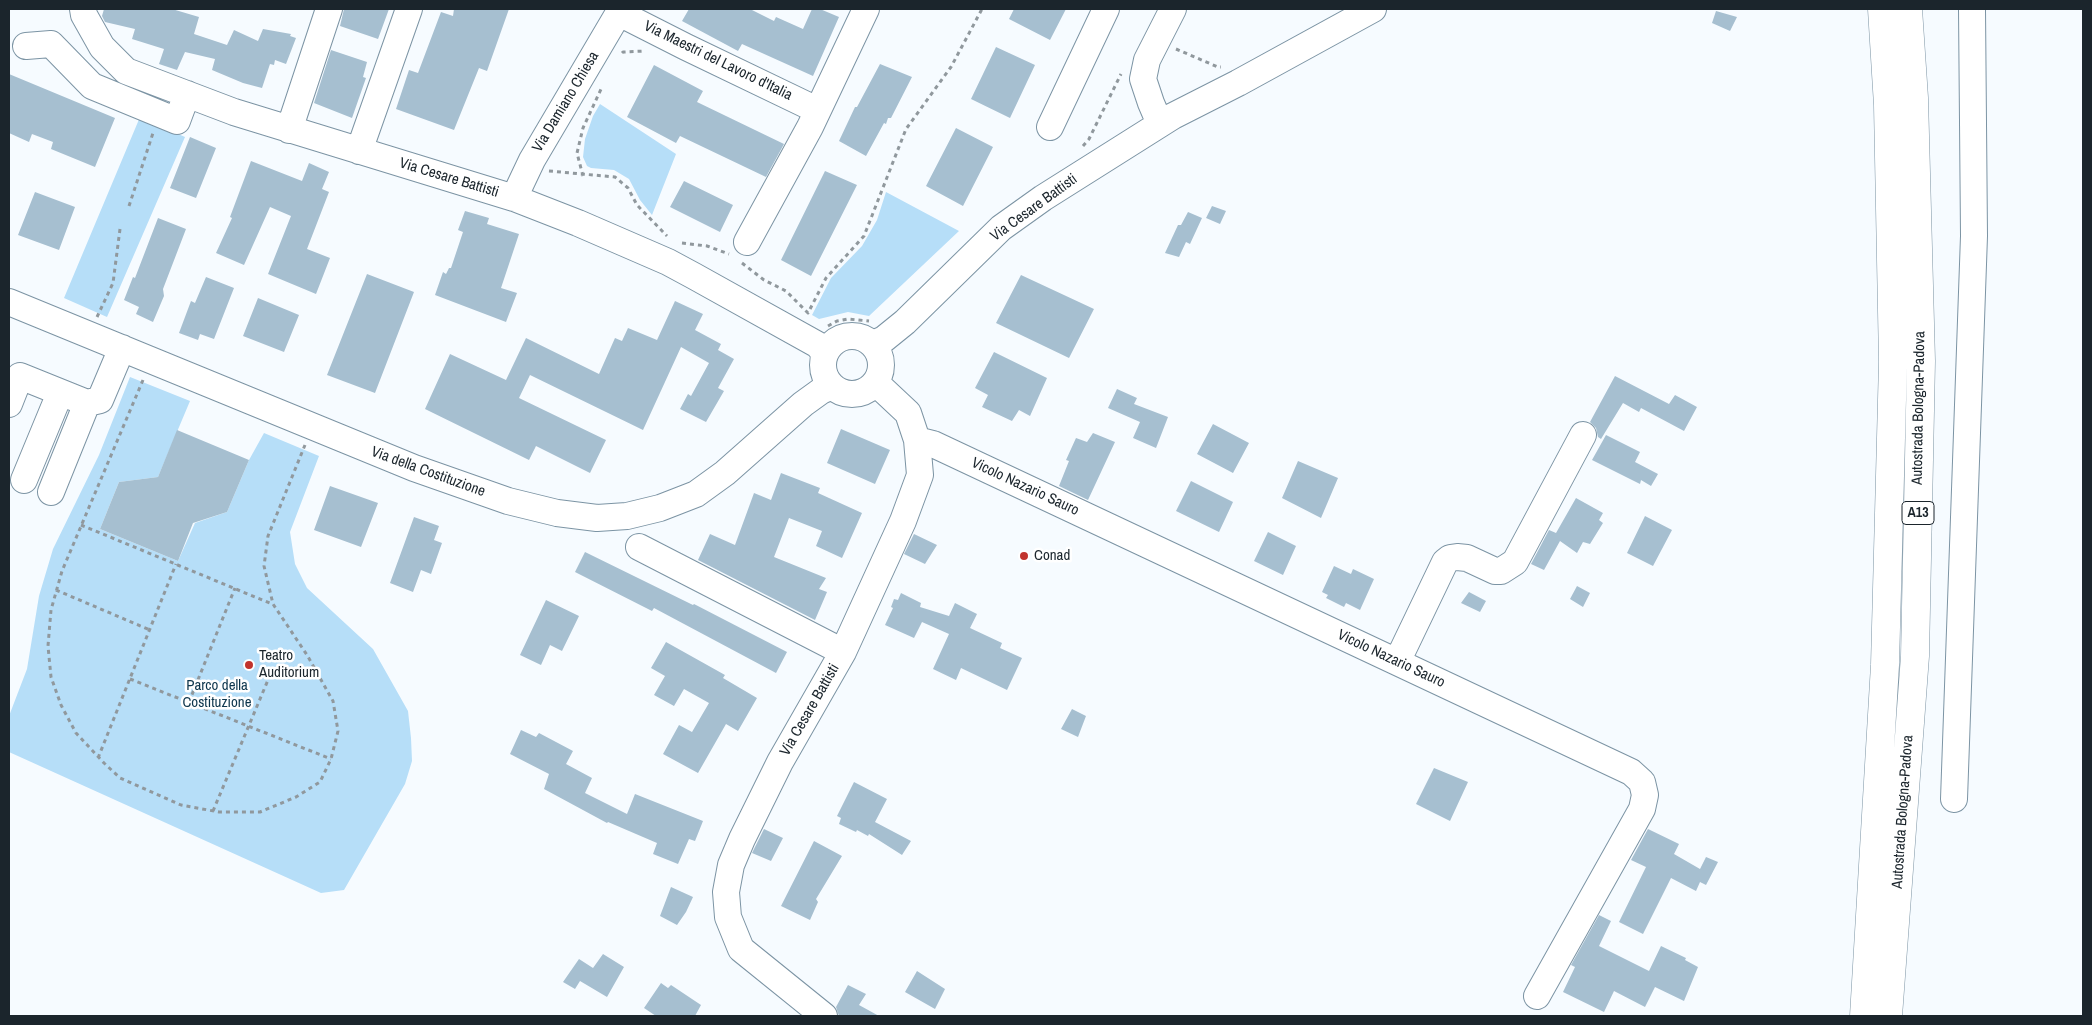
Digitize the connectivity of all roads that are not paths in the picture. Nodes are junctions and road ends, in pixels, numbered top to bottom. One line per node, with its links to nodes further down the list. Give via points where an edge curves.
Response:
1 (83, 9): 13 (street, Via Cesare Battisti)
2 (329, 9): 19 (street)
3 (409, 9): 20 (street)
4 (866, 9): 16 (street)
5 (1106, 9): 18 (street)
6 (1374, 9): 17 (street, Via Cesare Battisti)
7 (1882, 9): 42 (highway, Autostrada Bologna-Padova / A13, via 1888,105 1893,362 1885,666)
8 (1908, 9): 43 (highway, Autostrada Bologna-Padova / A13, via 1914,98 1921,361 1915,656)
9 (1972, 9): 39 (street, via 1974,236)
10 (620, 11): 16 (street, Via Maestri del Lavoro d'Italia, via 686,47); 21 (street, Via Damiano Chiesa, via 532,160)
11 (1166, 11): 17 (street, via 1143,79)
12 (26, 46): 14 (street, via 51,44)
13 (102, 47): 14 (street); 15 (street, Via Cesare Battisti, via 126,71)
14 (79, 72): 15 (street, via 92,86 177,121)
15 (188, 94): 19 (street, Via Cesare Battisti)
16 (817, 110): 22 (street)
17 (1160, 124): 24 (street, Via Cesare Battisti, via 1001,228 905,322)
18 (1050, 127)
19 (289, 130): 20 (street, Via Cesare Battisti)
20 (358, 151): 21 (street, Via Cesare Battisti)
21 (514, 198): 26 (street, Via Cesare Battisti, via 668,262 818,345)
22 (747, 242)
23 (9, 302): 25 (street, Via della Costituzione)
24 (873, 344): 26 (street, via 865,338 846,336 830,346); 27 (street, via 882,367)
25 (122, 348): 28 (street, Via della Costituzione, via 414,468 508,501 557,513 597,518 627,516 696,494 804,404); 30 (street, via 100,400)
26 (825, 354): 28 (street, via 824,371)
27 (876, 383): 28 (street, via 859,394 840,392); 33 (street, Via Cesare Battisti, via 908,413)
28 (832, 386)
29 (60, 392): 30 (street); 31 (street, via 20,376); 34 (street)
30 (87, 403): 35 (street)
31 (9, 404)
32 (1583, 435): 38 (street, via 1515,562 1501,571 1467,558 1450,558 1445,562)
33 (917, 440): 37 (street, Via Cesare Battisti, via 920,475 903,521); 38 (street, Vicolo Nazario Sauro, via 933,444)
34 (24, 480)
35 (50, 492)
36 (639, 547): 37 (street)
37 (843, 652): 41 (street, Via Cesare Battisti, via 780,762 742,839 731,864 726,892 728,917 741,949)
38 (1398, 662): 40 (street, Vicolo Nazario Sauro, via 1631,772 1642,782 1645,795 1642,809)
39 (1954, 799)
40 (1537, 996)
41 (824, 1016)
42 (1864, 1016)
43 (1888, 1016)

